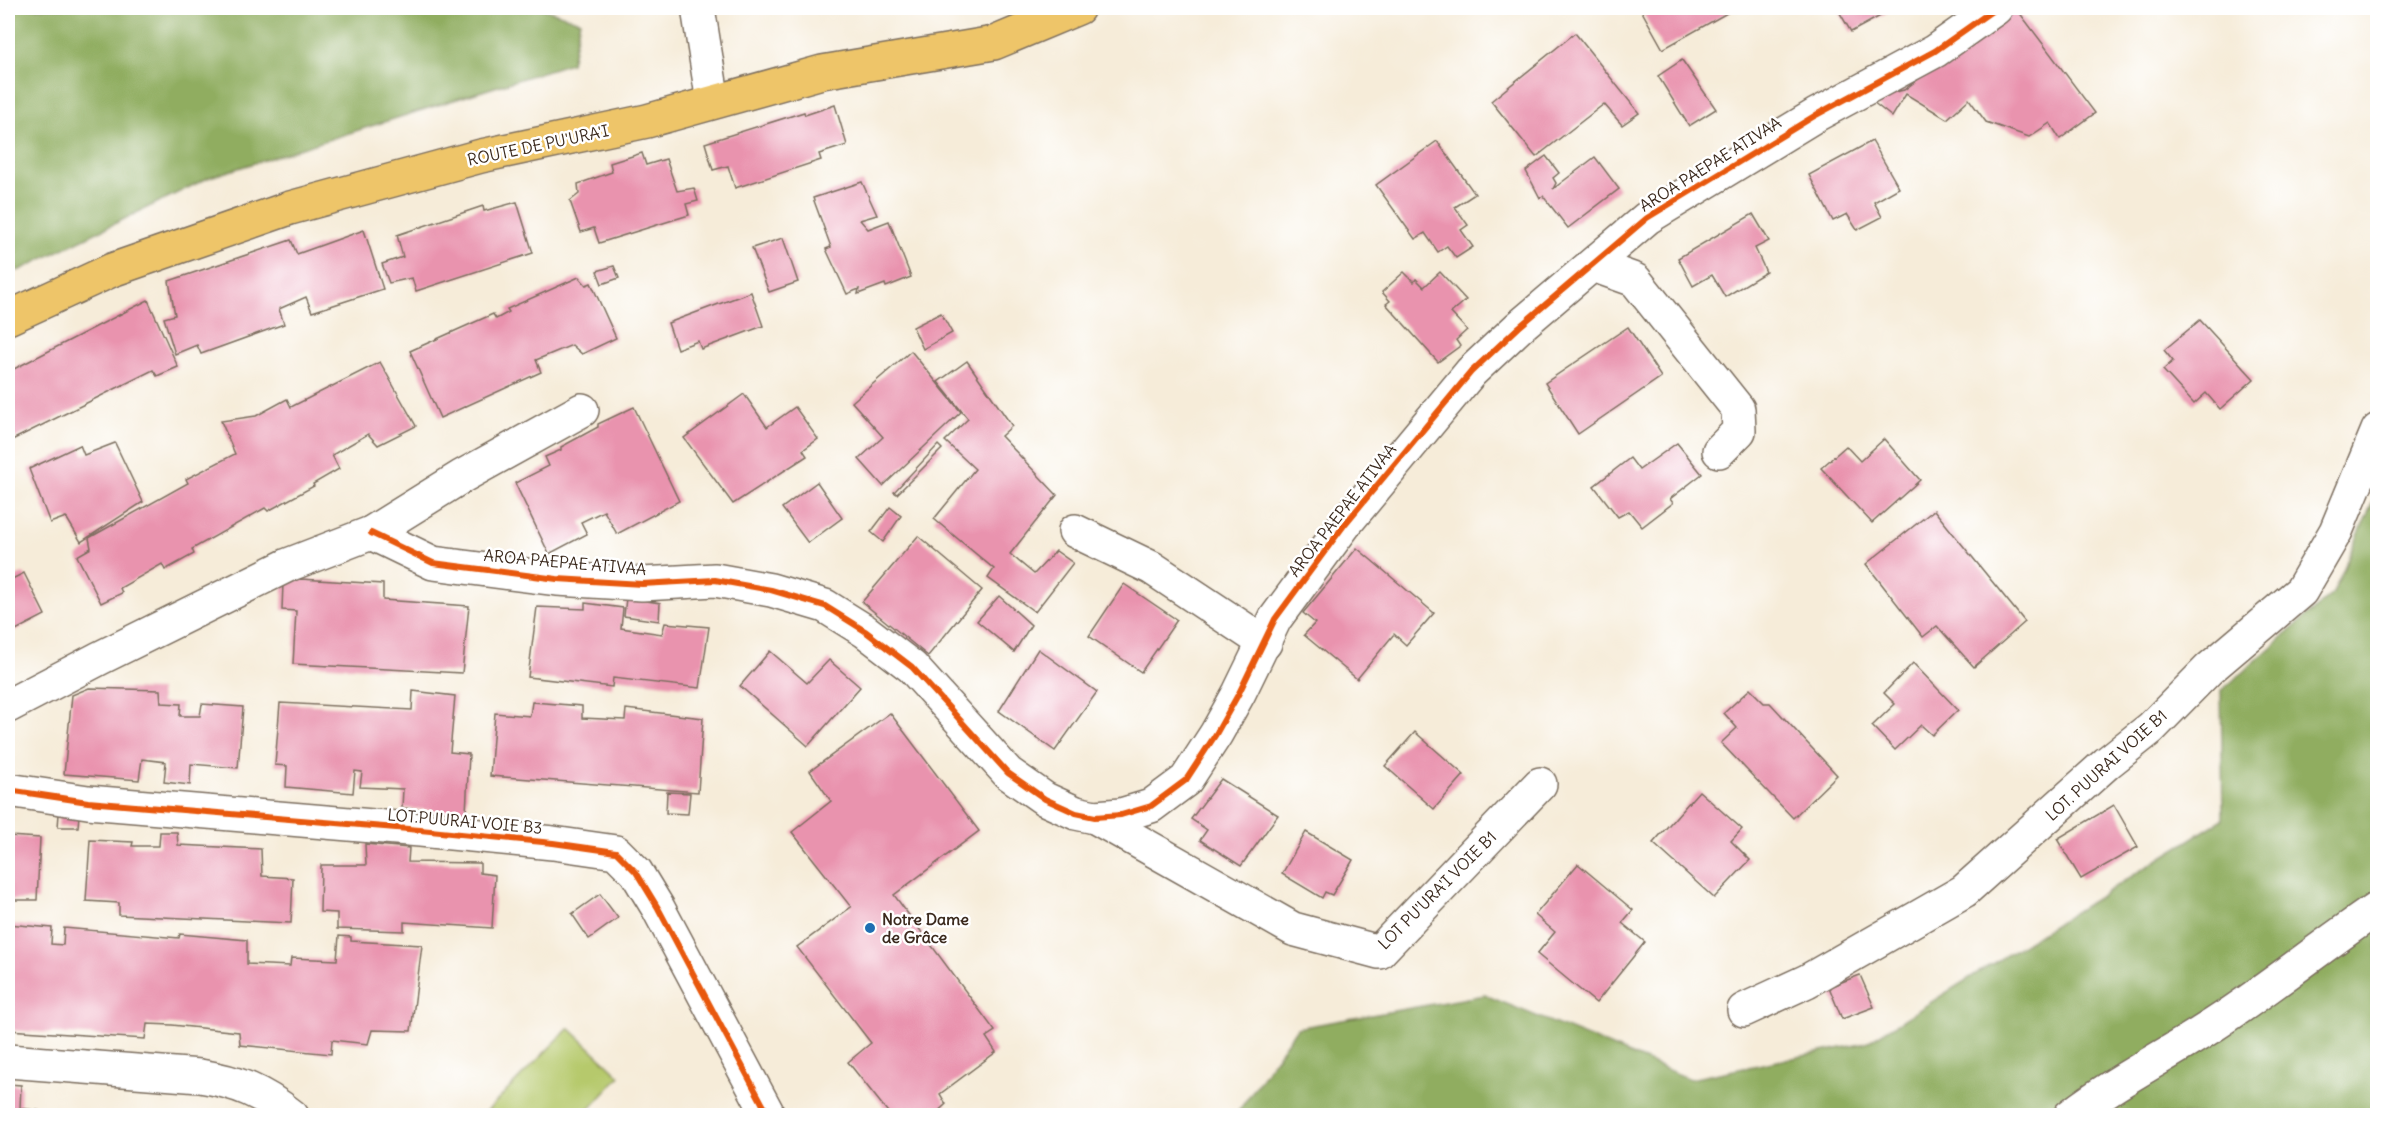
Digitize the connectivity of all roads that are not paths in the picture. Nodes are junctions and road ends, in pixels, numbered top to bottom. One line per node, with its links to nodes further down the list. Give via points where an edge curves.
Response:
1 (698, 8): 4 (street)
2 (1078, 8): 4 (main road, ROUTE DE PU'URA'I, via 994,43 822,72)
3 (1996, 8): 5 (street, AROA PAEPAE ATIVAA, via 1935,51 1825,110 1647,218)
4 (714, 102): 6 (main road, ROUTE DE PU'URA'I, via 647,121 481,156 290,208 112,270)
5 (1593, 265): 9 (street, via 1635,280 1738,409 1739,431); 12 (street, AROA PAEPAE ATIVAA, via 1471,372 1345,524 1275,619)
6 (8, 318)
7 (582, 410): 11 (street, via 461,477)
8 (2378, 430): 18 (street, LOT. PUURAI VOIE B1, via 2336,531 2301,591 1964,891 1807,981)
9 (1719, 451)
10 (1075, 531): 12 (street, via 1152,568)
11 (371, 533): 13 (street, via 288,565); 16 (street, AROA PAEPAE ATIVAA, via 433,563 557,579 642,584 715,580 771,590 825,606 912,667 1008,773 1045,799)
12 (1265, 642): 16 (street, AROA PAEPAE ATIVAA, via 1216,734 1186,780 1151,806 1121,815)
13 (8, 706)
14 (1540, 784): 16 (street, LOT PU'URA'I VOIE B1, via 1379,952 1293,929)
15 (8, 790): 21 (street, LOT.PUURAI VOIE B3, via 88,802 553,843 616,852 636,872 658,908)
16 (1095, 817)
17 (2378, 909): 22 (street, via 2221,1020 2095,1096)
18 (1744, 1010)
19 (8, 1061): 20 (street, via 230,1081 271,1099)
20 (292, 1116)
21 (769, 1116)
22 (2070, 1116)

